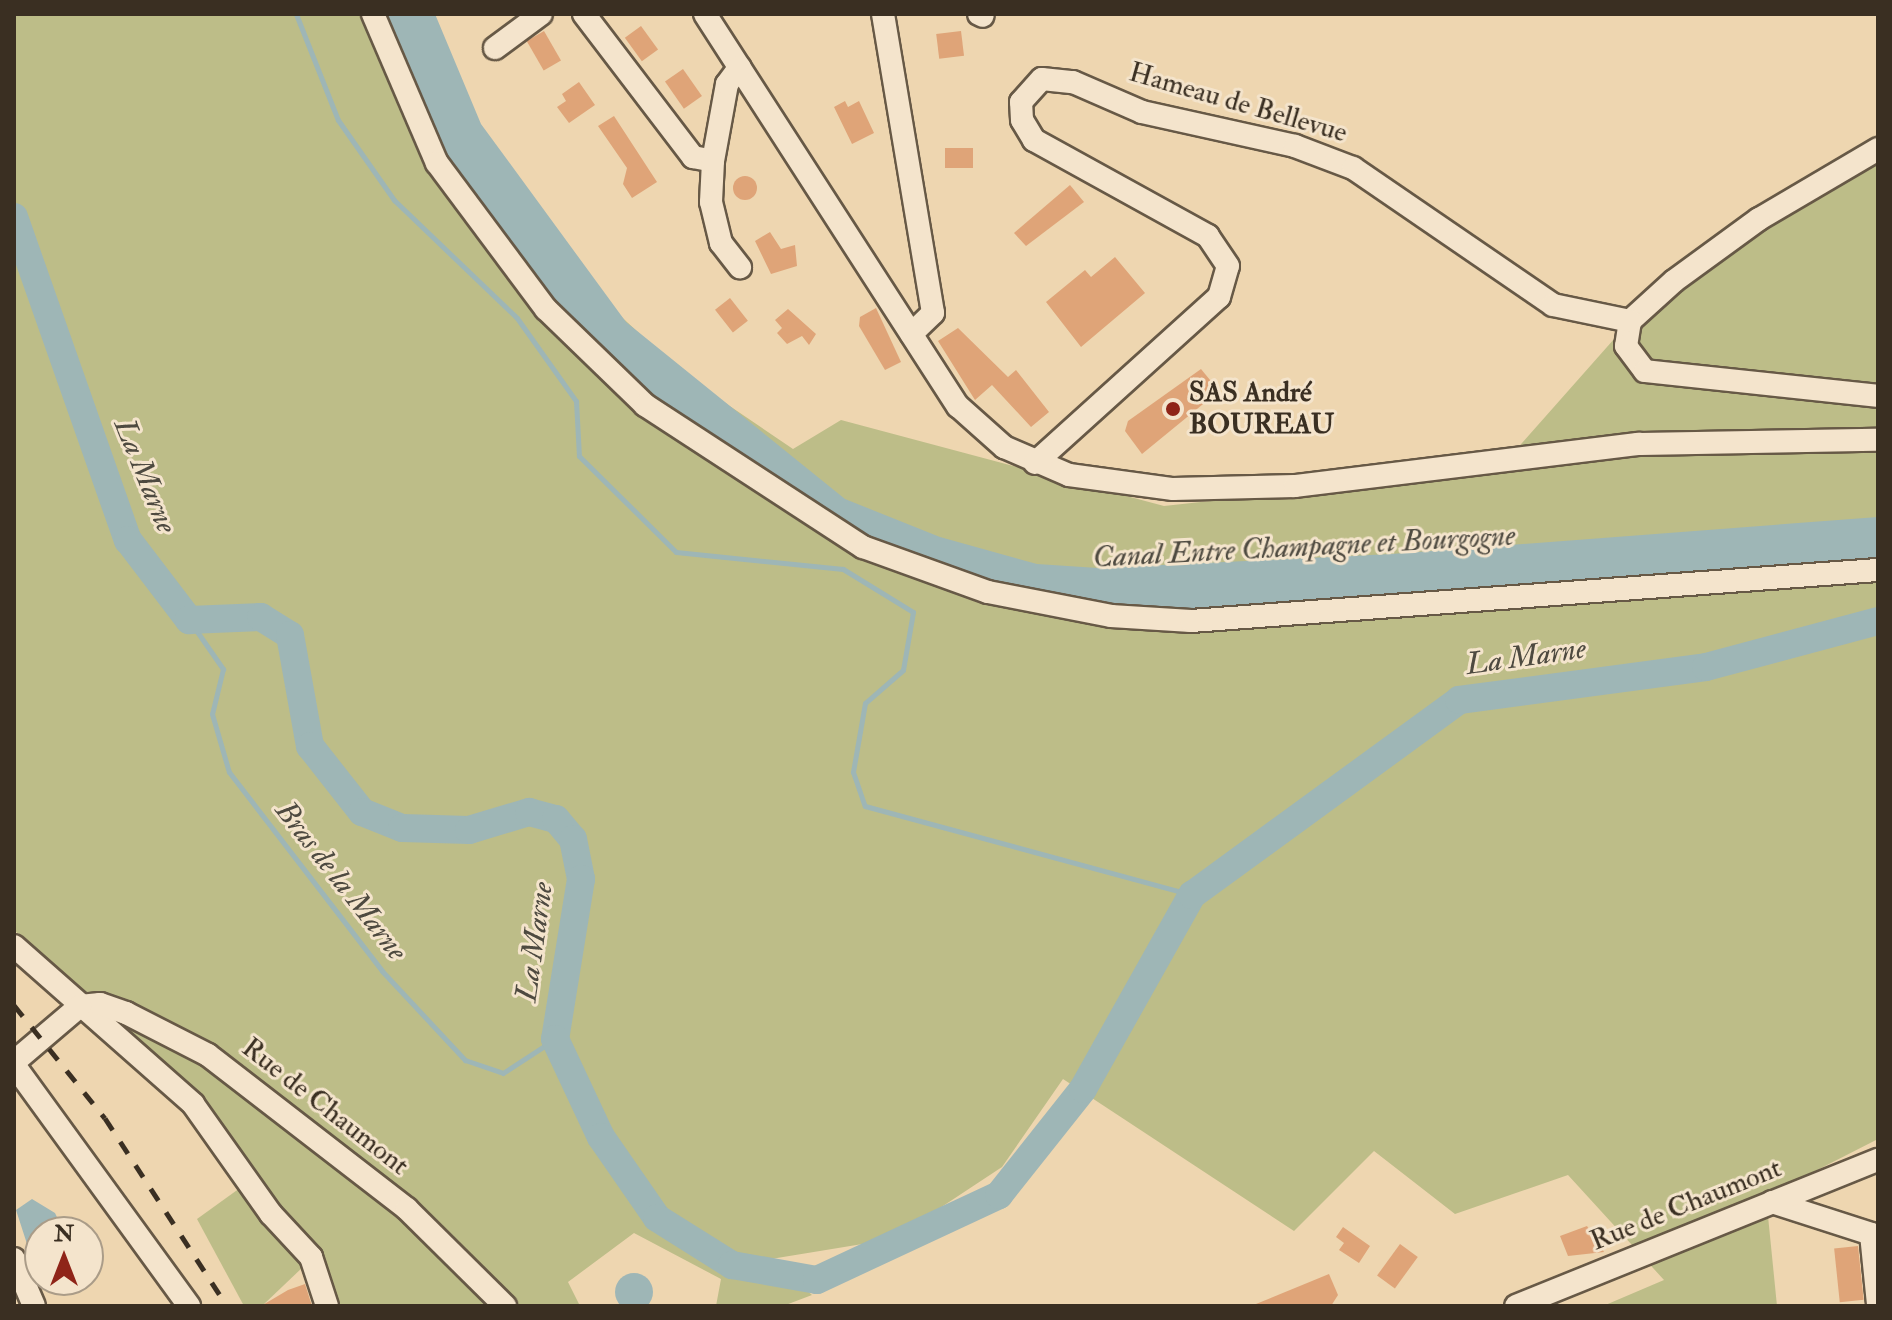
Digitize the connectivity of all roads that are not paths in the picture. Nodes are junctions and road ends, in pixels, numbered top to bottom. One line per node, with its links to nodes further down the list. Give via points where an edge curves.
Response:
1 (373, 14): 16 (street, via 437,163 546,309 645,405 863,547 988,592 1111,616 1191,621)
2 (541, 14): 6 (street)
3 (584, 14): 9 (street, via 693,157)
4 (705, 14): 7 (street)
5 (883, 14): 12 (street, via 933,313)
6 (495, 48)
7 (740, 67): 9 (street, via 727,84); 12 (street)
8 (1878, 149): 11 (street, via 1759,219)
9 (713, 161): 10 (street, via 711,202 721,243)
10 (740, 267)
11 (1630, 321): 13 (street, via 1626,346 1645,371); 15 (street, Hameau de Bellevue, via 1553,305 1353,168 1295,146 1142,112 1073,82 1042,79 1021,102 1022,120 1034,140 1208,236 1228,266 1219,297)
12 (911, 334): 15 (street, via 979,430)
13 (1878, 396)
14 (1878, 440): 15 (street, via 1638,444 1295,486 1119,485)
15 (1035, 463)
16 (1878, 570)
17 (14, 946): 18 (street)
18 (80, 1006): 19 (street); 29 (street, via 193,1104 271,1214 311,1257); 30 (street, Rue de Chaumont, via 100,1004 126,1013 221,1063 407,1209)
19 (14, 1064): 28 (street)
20 (1878, 1160): 21 (street, Rue de Chaumont)
21 (1812, 1186): 22 (street, Rue de Chaumont); 23 (street)
22 (1772, 1202): 23 (street); 31 (street, Rue de Chaumont)
23 (1826, 1220): 24 (street)
24 (1875, 1235): 26 (street)
25 (14, 1259): 27 (street)
26 (1878, 1304)
27 (34, 1306)
28 (189, 1306)
29 (327, 1306)
30 (505, 1306)
31 (1516, 1306)

